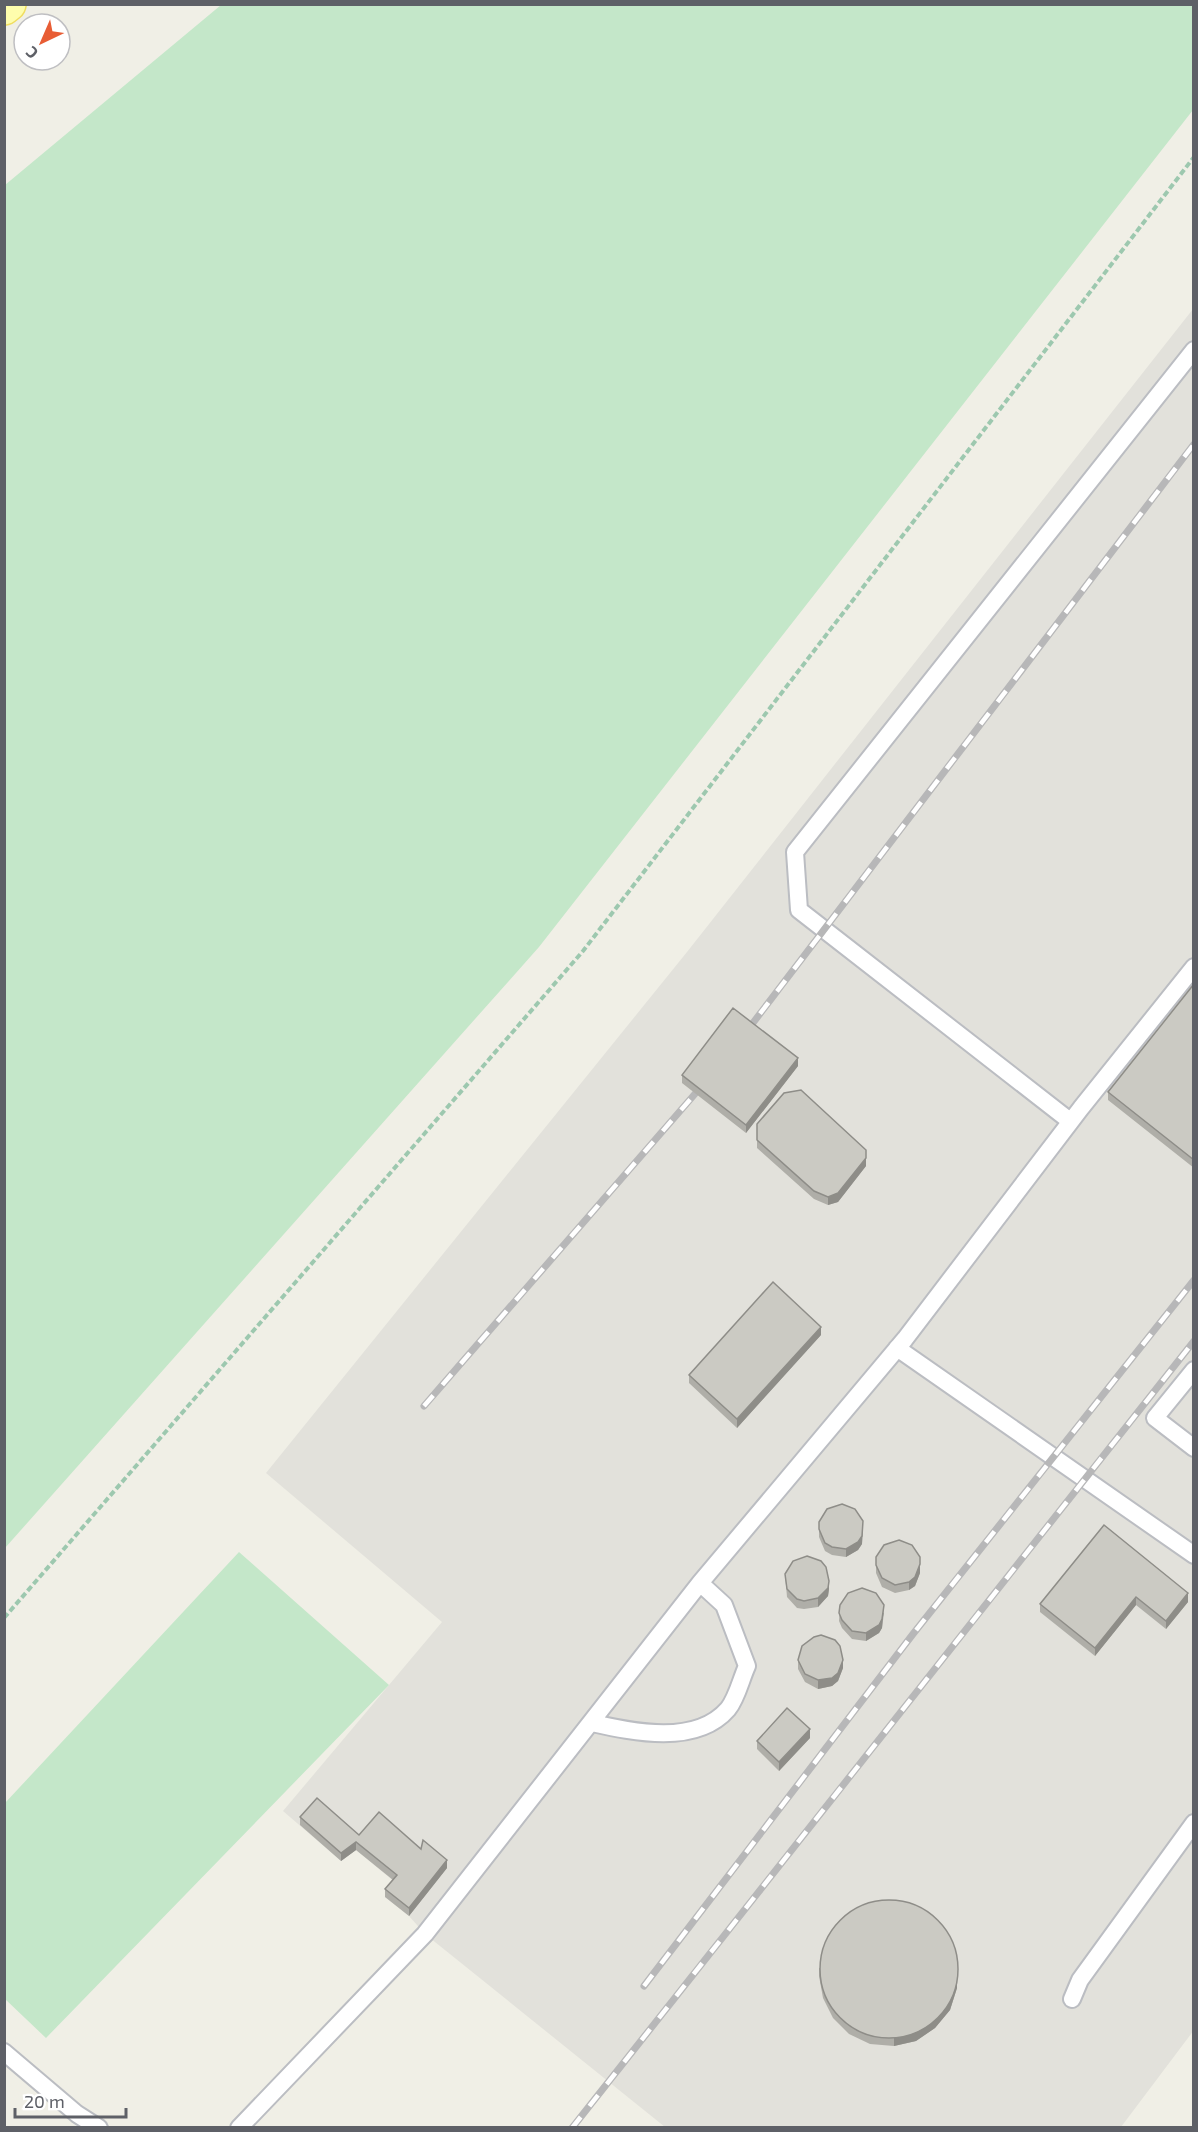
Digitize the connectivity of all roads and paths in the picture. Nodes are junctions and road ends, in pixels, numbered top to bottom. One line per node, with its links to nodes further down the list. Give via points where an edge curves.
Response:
1 (9, 4): 2 (main road)
2 (4, 8)
3 (1194, 157): 12 (path, via 583,951)
4 (1194, 350): 6 (lane, via 795,852 798,910)
5 (1194, 967): 6 (lane)
6 (1070, 1121): 7 (lane)
7 (897, 1348): 10 (lane); 11 (lane)
8 (1194, 1370): 9 (lane, via 1155,1418)
9 (1194, 1448)
10 (1194, 1555)
11 (700, 1583): 13 (lane); 13 (lane, via 724,1605 747,1666 728,1708 697,1731 641,1734)
12 (4, 1618)
13 (592, 1723): 18 (lane, via 425,1934)
14 (1194, 1823): 15 (lane, via 1080,1980)
15 (1072, 1999)
16 (4, 2052): 17 (lane, via 77,2114)
17 (99, 2127)
18 (239, 2127)

